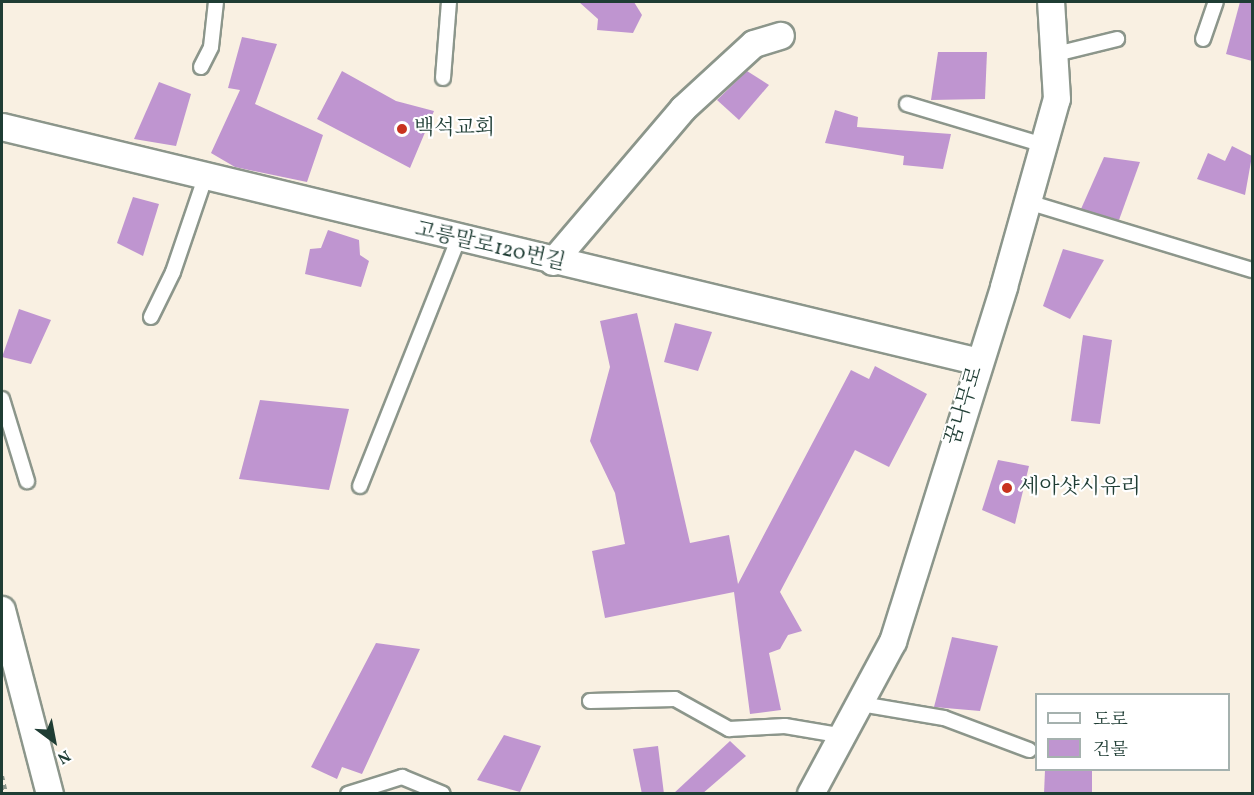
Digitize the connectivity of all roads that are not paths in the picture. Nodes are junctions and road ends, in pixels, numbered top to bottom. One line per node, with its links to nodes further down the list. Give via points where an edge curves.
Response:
1 (216, 2): 9 (lane, via 212,47)
2 (449, 2): 10 (lane)
3 (1051, 2): 8 (street, 꿈나무로)
4 (1216, 2): 7 (lane)
5 (781, 36): 17 (street, via 754,44 683,109)
6 (1117, 39): 8 (lane)
7 (1203, 39)
8 (1056, 54): 13 (street, 꿈나무로, via 1057,99)
9 (201, 67)
10 (443, 78)
11 (908, 104): 13 (lane)
12 (2, 128): 14 (street, 고릉말로120번길)
13 (1044, 145): 15 (street, 꿈나무로)
14 (205, 178): 16 (street, 고릉말로120번길); 19 (lane, via 173,272)
15 (1028, 202): 18 (lane); 20 (street, 꿈나무로)
16 (458, 240): 17 (street, 고릉말로120번길); 23 (lane)
17 (554, 262): 20 (street, 고릉말로120번길)
18 (1252, 270)
19 (151, 317)
20 (979, 362): 26 (street, 꿈나무로, via 893,642)
21 (2, 399): 22 (lane)
22 (27, 481)
23 (360, 486)
24 (2, 610): 29 (street)
25 (590, 701): 27 (lane, via 675,699 729,729 785,726)
26 (861, 704): 27 (street, 꿈나무로); 28 (lane, via 944,718)
27 (844, 736): 32 (street, 꿈나무로)
28 (1029, 750)
29 (50, 794)
30 (348, 794): 31 (lane, via 402,777)
31 (443, 794)
32 (811, 794)

